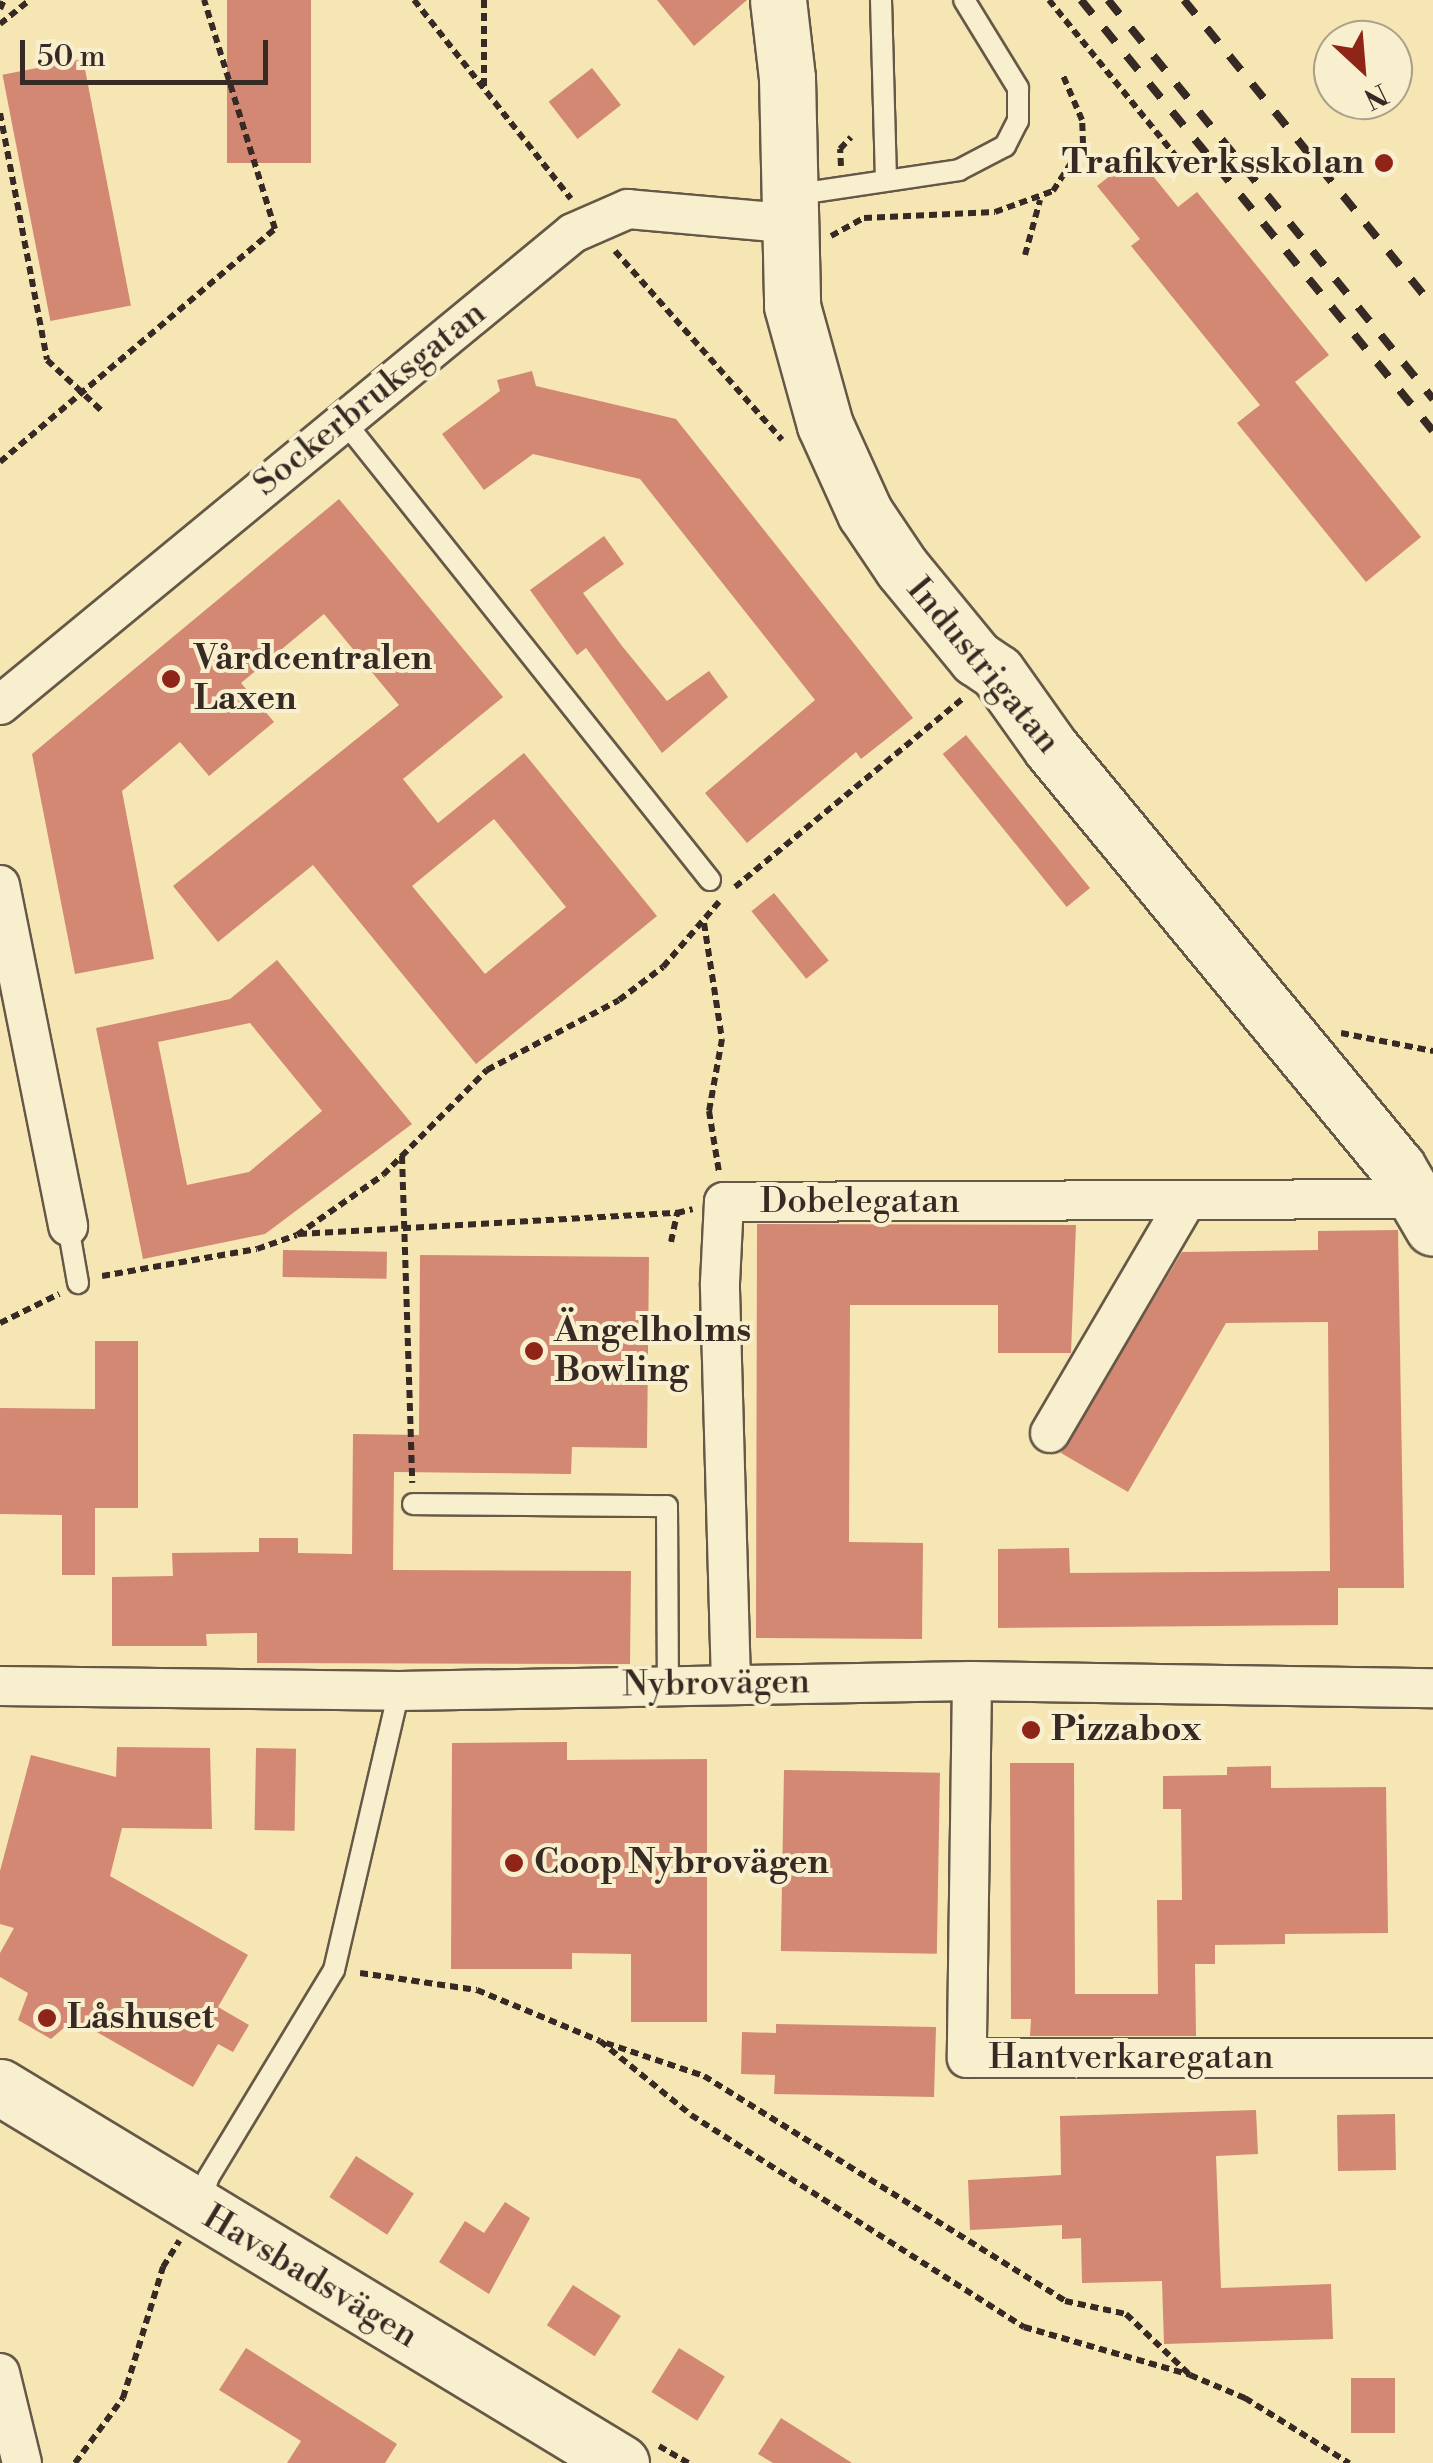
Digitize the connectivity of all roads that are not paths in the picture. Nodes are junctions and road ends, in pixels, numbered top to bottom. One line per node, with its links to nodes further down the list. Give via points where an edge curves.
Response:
1 (778, 0): 5 (street, Industrigatan, via 787,78)
2 (880, 0): 4 (lane)
3 (964, 0): 4 (lane, via 1018,88 1012,136 978,165)
4 (886, 179): 5 (lane)
5 (786, 229): 6 (street, Sockerbruksgatan, via 628,209 605,240); 11 (street, Industrigatan, via 803,360 865,513 951,628 997,672 1051,748 1296,1043)
6 (344, 421): 7 (street, Sockerbruksgatan); 8 (lane)
7 (0, 705)
8 (710, 880)
9 (0, 885): 12 (street)
10 (1186, 1200): 11 (street, Dobelegatan); 14 (street); 17 (street, Dobelegatan, via 724,1202 720,1301)
11 (1425, 1214)
12 (68, 1226): 13 (lane)
13 (78, 1283)
14 (1050, 1434)
15 (412, 1504): 18 (lane, via 668,1506)
16 (972, 1681): 17 (street, Nybrovägen); 20 (street, Nybrovägen); 22 (street, Hantverkaregatan, via 967,2058)
17 (731, 1684): 18 (street, Nybrovägen)
18 (668, 1685): 21 (street, Nybrovägen)
19 (0, 1686): 21 (street, Nybrovägen)
20 (1433, 1688)
21 (400, 1691): 24 (lane, via 334,1970 208,2178)
22 (1433, 2058)
23 (0, 2087): 24 (street, Havsbadsvägen)
24 (198, 2210): 27 (street, Havsbadsvägen)
25 (0, 2373): 26 (street)
26 (22, 2463)
27 (621, 2463)

